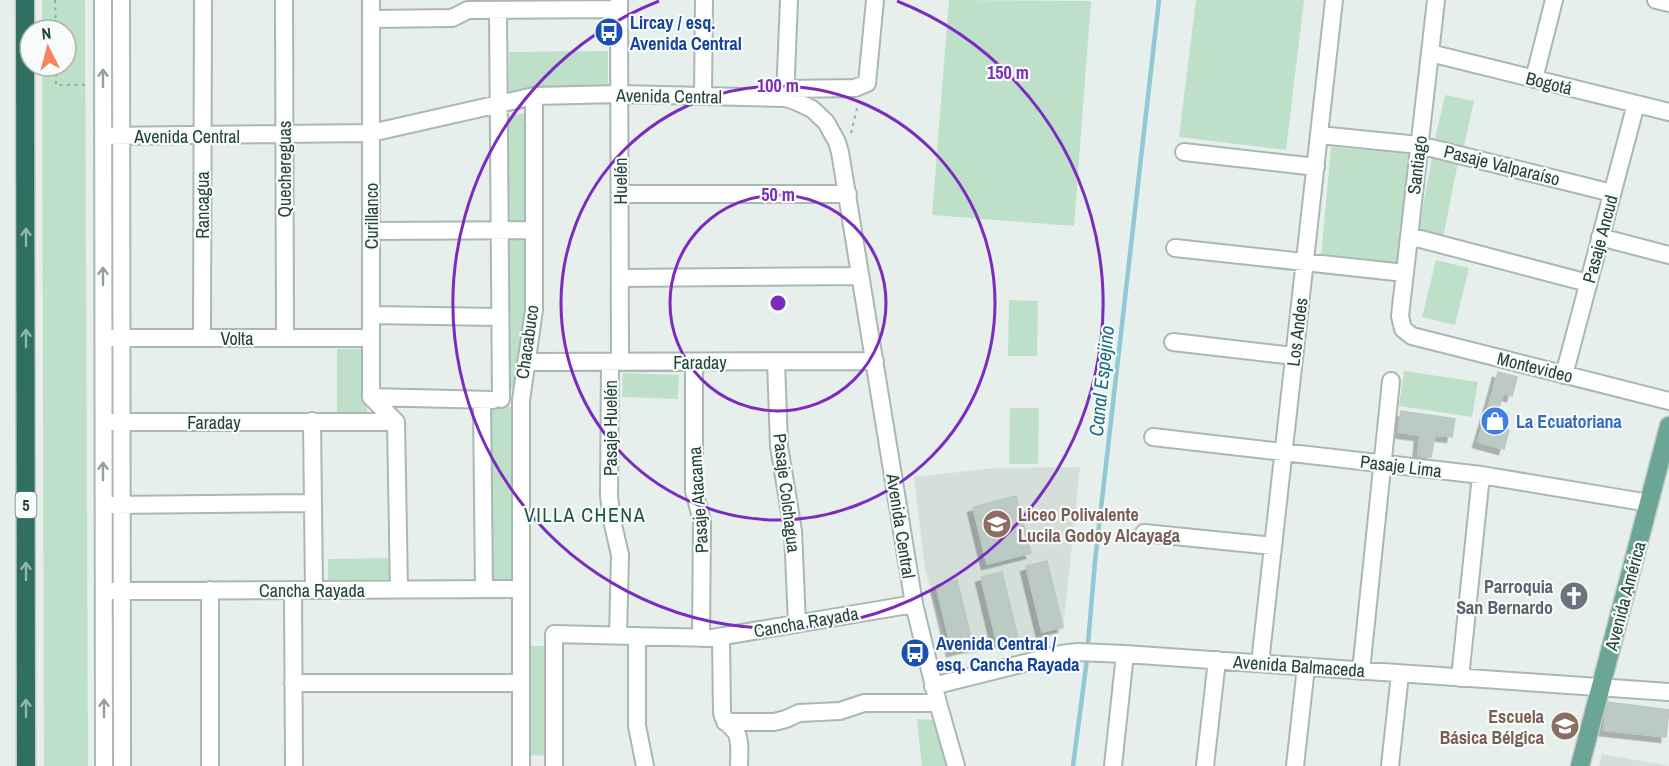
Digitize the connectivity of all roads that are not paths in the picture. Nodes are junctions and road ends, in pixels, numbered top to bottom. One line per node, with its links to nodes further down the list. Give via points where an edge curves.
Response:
1 (25, 0): 113 (highway, 5, one-way to 1)
2 (103, 0): 29 (street, one-way to 2)
3 (121, 0): 30 (street)
4 (203, 0): 26 (street, Rancagua)
5 (284, 0): 27 (street, Quechereguas)
6 (371, 0): 15 (street, Curillanco)
7 (704, 0): 21 (street)
8 (789, 0): 19 (street)
9 (875, 0): 19 (street, via 867,83 855,88)
10 (1335, 0): 28 (street, Los Andes)
11 (1436, 0): 16 (street, Santiago)
12 (1554, 0): 17 (street)
13 (619, 4): 14 (street); 18 (street, Huelén)
14 (498, 10): 15 (street, via 468,10 452,18); 22 (street, Chacabuco)
15 (371, 19): 25 (street, Curillanco)
16 (1430, 53): 17 (street, Bogotá); 31 (street, Santiago)
17 (1534, 79): 23 (street, Bogotá)
18 (620, 94): 20 (street, Avenida Central); 21 (street, Avenida Central); 35 (street, Huelén)
19 (786, 94): 21 (street, Avenida Central); 36 (street, Avenida Central, via 812,109 831,130 840,152)
20 (534, 96): 22 (street, Avenida Central); 38 (street, Chacabuco)
21 (703, 96)
22 (499, 103): 25 (street, Avenida Central); 37 (street, Chacabuco)
23 (1636, 104): 24 (street, Bogotá); 34 (street, Pasaje Ancud)
24 (1669, 112)
25 (371, 132): 27 (street, Avenida Central); 39 (street, Curillanco)
26 (202, 135): 27 (street, Avenida Central); 30 (street, Avenida Central); 54 (street, Rancagua)
27 (284, 135): 55 (street, Quechereguas)
28 (1319, 135): 31 (street, Pasaje Valparaíso); 33 (street, Los Andes)
29 (103, 136): 30 (street, Avenida Central); 52 (street, one-way to 29)
30 (121, 136): 53 (street)
31 (1419, 145): 34 (street, Pasaje Valparaíso); 40 (street, Santiago)
32 (1184, 152): 33 (street)
33 (1316, 167): 44 (street, Los Andes)
34 (1612, 193): 41 (street, Pasaje Ancud)
35 (620, 194): 36 (street); 47 (street, Huelén)
36 (848, 194): 46 (street, Avenida Central)
37 (500, 230): 38 (street); 39 (street); 50 (street, Chacabuco)
38 (534, 230): 61 (street, Chacabuco, via 534,310)
39 (371, 231): 49 (street, Curillanco)
40 (1409, 236): 45 (street, Santiago); 48 (street)
41 (1600, 237): 43 (street); 48 (street, Pasaje Ancud)
42 (1175, 248): 44 (street)
43 (1669, 255)
44 (1305, 262): 45 (street); 58 (street, Los Andes)
45 (1405, 273): 51 (street, Santiago, via 1400,316)
46 (860, 276): 47 (street); 60 (street, Avenida Central)
47 (620, 278): 62 (street, Huelén)
48 (1588, 283): 64 (street, Pasaje Ancud)
49 (370, 315): 50 (street); 56 (street, Curillanco)
50 (500, 317): 67 (street, Chacabuco)
51 (1403, 329): 64 (street, Montevideo, via 1412,336)
52 (103, 338): 53 (street, Volta); 72 (street)
53 (123, 338): 54 (street, Volta); 73 (street)
54 (202, 338): 55 (street, Volta)
55 (285, 338): 56 (street, Volta)
56 (370, 338): 66 (street, Curillanco)
57 (1173, 342): 58 (street)
58 (1294, 356): 77 (street, Los Andes)
59 (776, 361): 60 (street, Faraday); 63 (street, Faraday); 95 (street, Pasaje Colchagua, via 779,446 793,531)
60 (875, 361): 94 (street, Avenida Central)
61 (526, 362): 62 (street, Faraday); 69 (street, Chacabuco)
62 (615, 362): 63 (street, Faraday); 96 (street, Pasaje Huelén, via 609,496 620,555)
63 (694, 362): 99 (street, Pasaje Atacama, via 694,491 702,521)
64 (1564, 375): 70 (street, Montevideo)
65 (1391, 381): 78 (street)
66 (370, 398): 68 (street); 74 (street)
67 (501, 399): 68 (street); 69 (street)
68 (482, 400): 86 (street)
69 (521, 400): 87 (street, Chacabuco)
70 (1669, 401)
71 (312, 421): 73 (street, Faraday); 74 (street, Faraday); 80 (street)
72 (103, 422): 73 (street, Faraday); 82 (street, one-way to 72)
73 (122, 422): 83 (street)
74 (396, 422): 91 (street)
75 (1669, 426): 81 (main road, Avenida América)
76 (1153, 437): 77 (street, Pasaje Lima)
77 (1283, 452): 78 (street, Pasaje Lima); 85 (street, Los Andes)
78 (1382, 464): 79 (street, Pasaje Lima); 104 (street)
79 (1481, 475): 81 (street, Pasaje Lima); 106 (street)
80 (313, 503): 83 (street); 90 (street)
81 (1649, 503): 109 (main road, Avenida América)
82 (104, 505): 83 (street); 92 (street)
83 (123, 505): 93 (street)
84 (1144, 533): 85 (street)
85 (1273, 546): 102 (street, Los Andes)
86 (484, 589): 87 (street, Cancha Rayada); 91 (street, Cancha Rayada)
87 (521, 589): 108 (street, Chacabuco)
88 (210, 590): 89 (street, Cancha Rayada); 93 (street, Cancha Rayada); 116 (street)
89 (293, 590): 90 (street, Cancha Rayada); 107 (street)
90 (314, 590): 91 (street, Cancha Rayada)
91 (399, 590)
92 (104, 591): 93 (street, Cancha Rayada); 114 (street, one-way to 92)
93 (122, 591): 115 (street)
94 (914, 604): 95 (street, Cancha Rayada); 111 (street, Avenida Central)
95 (797, 624): 98 (street, Cancha Rayada)
96 (618, 636): 97 (street, Cancha Rayada); 119 (street, Cancha Rayada, via 554,634)
97 (637, 637): 99 (street, Cancha Rayada); 120 (street, via 637,726)
98 (721, 637): 99 (street, Cancha Rayada); 112 (street, via 721,707)
99 (701, 638)
100 (1125, 654): 101 (street, Avenida Balmaceda); 111 (street, Avenida Balmaceda, via 1077,652 1052,656); 123 (street)
101 (1217, 660): 102 (street, Avenida Balmaceda); 124 (street)
102 (1260, 663): 103 (street, Avenida Balmaceda)
103 (1306, 667): 104 (street, Avenida Balmaceda); 125 (street)
104 (1361, 671): 105 (street, Avenida Balmaceda)
105 (1400, 674): 106 (street, Avenida Balmaceda); 126 (street)
106 (1460, 678): 109 (street, Avenida Balmaceda)
107 (293, 683): 108 (street); 117 (street)
108 (521, 683): 118 (street, Chacabuco)
109 (1601, 687): 110 (street, Avenida Balmaceda); 127 (main road, Avenida América)
110 (1669, 692)
111 (935, 694): 112 (street, Avenida Balmaceda, via 864,703 840,711 800,713 774,722); 122 (street, Avenida Central)
112 (725, 722): 121 (street, via 738,738)
113 (26, 766)
114 (104, 766)
115 (122, 766)
116 (210, 766)
117 (294, 766)
118 (521, 766)
119 (554, 766)
120 (645, 766)
121 (739, 766)
122 (956, 766)
123 (1113, 766)
124 (1205, 766)
125 (1295, 766)
126 (1390, 766)
127 (1580, 766)

